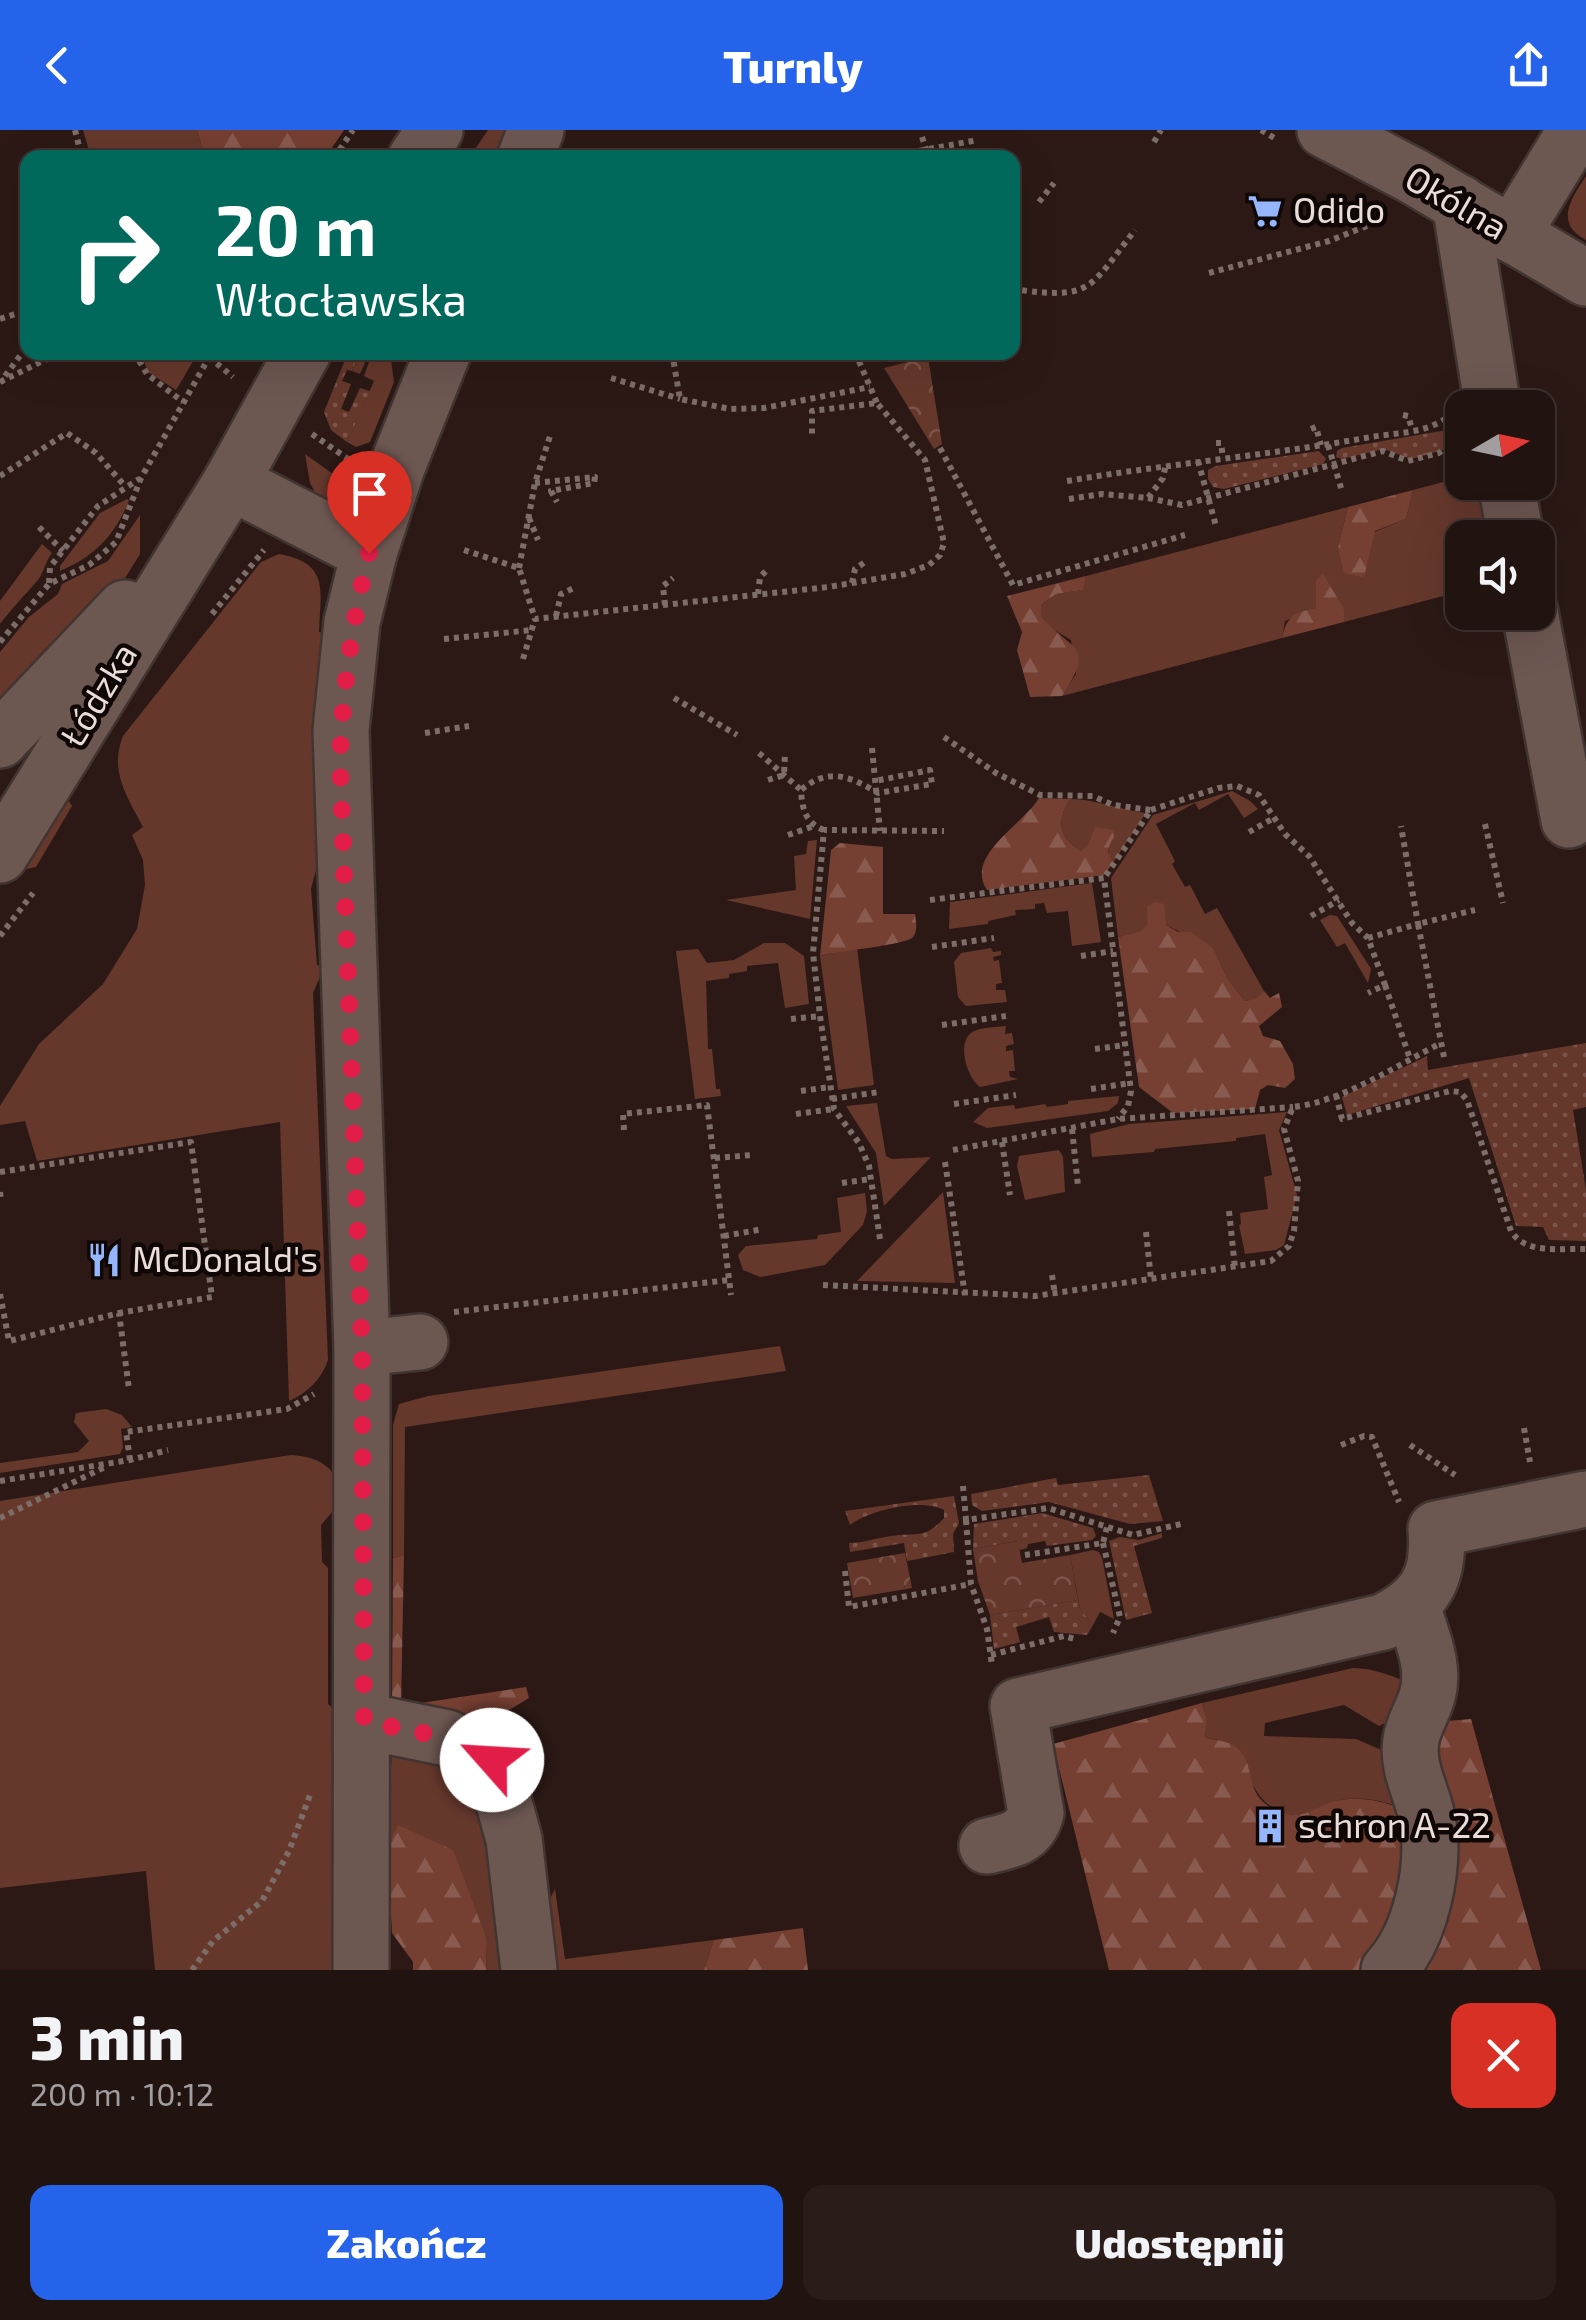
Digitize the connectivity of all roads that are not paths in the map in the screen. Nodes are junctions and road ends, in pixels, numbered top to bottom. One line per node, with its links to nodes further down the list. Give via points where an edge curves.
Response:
1 (1324, 130): 3 (street, Okólna)
2 (1576, 130): 4 (street)
3 (1460, 203): 4 (street, Okólna); 8 (street)
4 (1512, 235): 5 (street, Okólna)
5 (1586, 278)
6 (300, 360): 9 (street, Łódzka)
7 (440, 360): 11 (street)
8 (1471, 390)
9 (231, 482): 10 (street, Łódzka); 11 (street)
10 (196, 534): 13 (street, Łódzka); 15 (street, Łódzka)
11 (369, 553): 17 (street, via 350,641 340,763)
12 (1533, 630): 14 (street)
13 (0, 740)
14 (1569, 820)
15 (20, 869)
16 (436, 1327): 17 (street)
17 (362, 1357): 20 (street)
18 (1586, 1500): 19 (street, via 1417,1516 1436,1562 1429,1586)
19 (1412, 1606): 21 (street, via 1383,1622 1006,1689 1036,1812 1021,1837); 24 (street, via 1432,1673 1410,1738 1430,1864 1420,1914)
20 (364, 1736): 22 (street); 23 (street, via 447,1738 492,1760 514,1839)
21 (987, 1846)
22 (362, 1970)
23 (529, 1970)
24 (1390, 1970)

